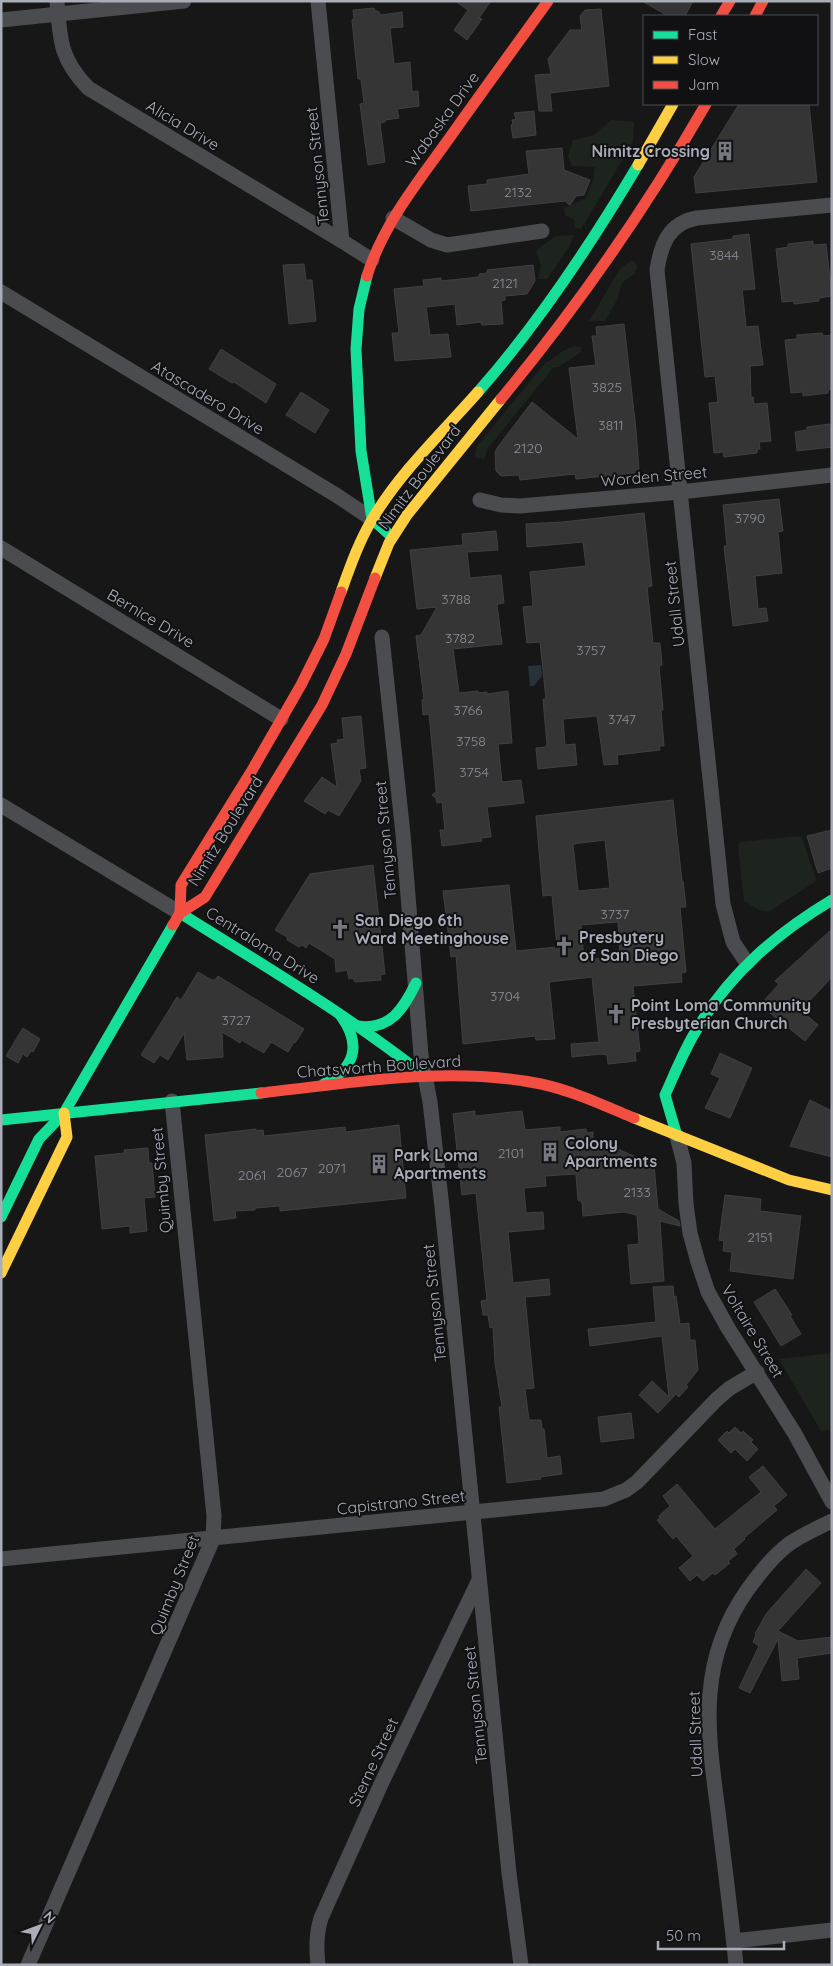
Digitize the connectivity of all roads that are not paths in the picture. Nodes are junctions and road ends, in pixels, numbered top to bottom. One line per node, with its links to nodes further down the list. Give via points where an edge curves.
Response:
1 (184, 1): 6 (street)
2 (318, 1): 15 (street, Tennyson Street)
3 (548, 1): 13 (main road, Wabaska Drive)
4 (730, 1): 7 (main road)
5 (763, 1): 8 (main road)
6 (57, 8): 9 (street); 15 (street, Alicia Drive, via 63,51 88,88)
7 (723, 15)
8 (755, 15)
9 (1, 20)
10 (672, 105): 21 (main road, Nimitz Boulevard, via 615,204 541,313 496,371 404,475)
11 (705, 105): 22 (main road, Nimitz Boulevard, via 616,249 564,320)
12 (832, 205): 19 (street, Udall Street, via 697,218 675,227 666,237 659,258 657,282)
13 (393, 218): 14 (street, via 431,240 447,244); 16 (main road, Wabaska Drive)
14 (542, 231)
15 (342, 241): 16 (street, Tennyson Street)
16 (372, 260): 21 (main road, via 359,309 356,349 361,451)
17 (1, 292): 21 (street, Atascadero Drive)
18 (832, 475): 19 (street, Worden Street)
19 (680, 492): 20 (street, Worden Street, via 520,506); 29 (street, Udall Street, via 724,904 733,942)
20 (480, 500)
21 (372, 519): 22 (main road, Atascadero Drive); 25 (main road, Nimitz Boulevard, via 345,579 321,645)
22 (392, 536): 28 (main road, Nimitz Boulevard, via 352,642 322,705 205,897)
23 (1, 548): 25 (street, Bernice Drive)
24 (382, 637): 30 (street, Tennyson Street)
25 (282, 719): 28 (main road, Nimitz Boulevard, via 181,885)
26 (1, 805): 28 (street, Centraloma Drive)
27 (832, 900): 29 (main road, via 780,933)
28 (180, 913): 31 (main road, Centraloma Drive); 36 (main road, Nimitz Boulevard)
29 (747, 963): 38 (main road, via 702,1021 665,1095)
30 (416, 983): 32 (main road, via 407,1002 392,1018 376,1026); 33 (street, Tennyson Street)
31 (339, 1013): 32 (main road, Centraloma Drive); 34 (main road, via 351,1031 352,1056 343,1073)
32 (358, 1026): 33 (main road, Centraloma Drive)
33 (425, 1076): 34 (main road, Chatsworth Boulevard); 38 (main road, Chatsworth Boulevard, via 498,1078 555,1087); 44 (street, Tennyson Street, via 440,1188)
34 (322, 1085): 35 (main road, Chatsworth Boulevard)
35 (172, 1101): 36 (main road, Chatsworth Boulevard); 46 (street, Quimby Street, via 214,1516)
36 (64, 1113): 37 (main road, Chatsworth Boulevard); 40 (main road, Nimitz Boulevard, via 39,1140); 41 (main road, via 66,1137)
37 (1, 1120)
38 (677, 1136): 39 (main road, Chatsworth Boulevard, via 776,1176); 42 (street, Voltaire Street, via 684,1163 690,1232 703,1278 718,1310)
39 (832, 1190)
40 (1, 1217)
41 (1, 1273)
42 (757, 1372): 43 (street, Voltaire Street); 44 (street, Capistrano Street, via 717,1399 648,1472 615,1496)
43 (832, 1502)
44 (472, 1511): 46 (street, Capistrano Street); 48 (street, Tennyson Street)
45 (832, 1520): 50 (street, Udall Street, via 789,1544 755,1580 728,1624 712,1668 710,1749)
46 (213, 1538): 47 (street, Capistrano Street); 51 (street, Quimby Street)
47 (1, 1559)
48 (479, 1579): 52 (street, Sterne Street, via 321,1918 316,1943); 53 (street, Tennyson Street)
49 (832, 1930): 50 (street)
50 (734, 1940): 54 (street, Udall Street)
51 (28, 1965)
52 (318, 1965)
53 (521, 1965)
54 (736, 1965)

